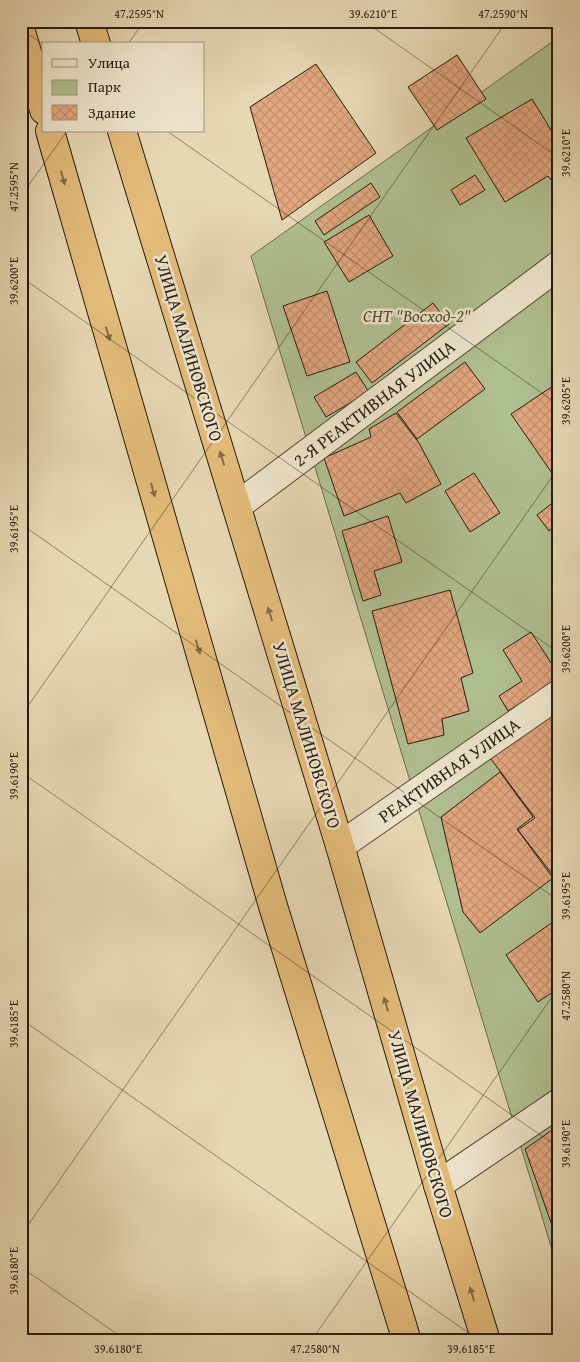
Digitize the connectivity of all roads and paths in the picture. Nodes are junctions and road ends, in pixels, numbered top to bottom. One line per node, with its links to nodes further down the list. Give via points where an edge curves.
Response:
1 (89, 21): 3 (highway)
2 (21, 32): 4 (highway)
3 (95, 42)
4 (42, 103)
5 (50, 132): 13 (highway, one-way to 13, via 273,906)
6 (122, 132): 8 (highway, УЛИЦА МАЛИНОВСКОГО, one-way to 6)
7 (559, 265): 8 (street, 2-Я РЕАКТИВНАЯ УЛИЦА)
8 (237, 506): 10 (highway, УЛИЦА МАЛИНОВСКОГО, one-way to 8)
9 (559, 694): 10 (street, РЕАКТИВНАЯ УЛИЦА)
10 (340, 846): 12 (highway, УЛИЦА МАЛИНОВСКОГО, one-way to 10)
11 (559, 1103): 12 (street)
12 (438, 1185): 14 (highway, УЛИЦА МАЛИНОВСКОГО, one-way to 12)
13 (407, 1341)
14 (486, 1341)

